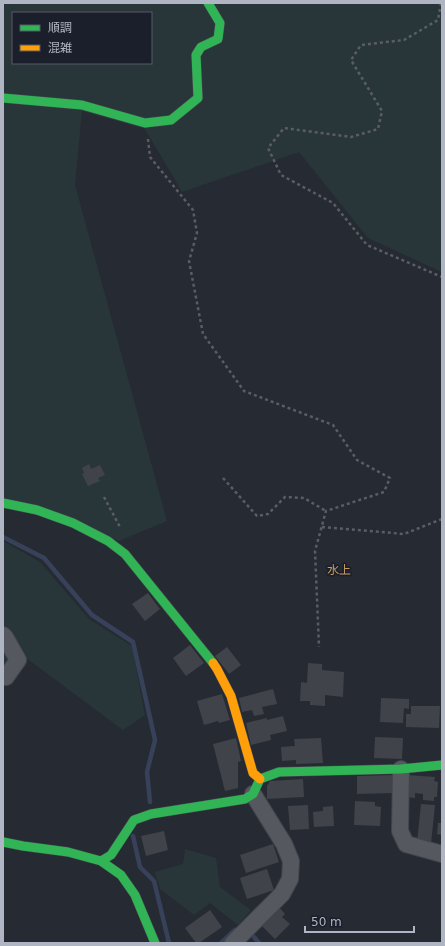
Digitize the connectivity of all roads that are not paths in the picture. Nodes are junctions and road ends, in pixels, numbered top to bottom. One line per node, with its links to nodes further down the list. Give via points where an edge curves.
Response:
1 (208, 3): 2 (street, via 220,24 218,39 201,47 196,56 198,98 171,120 145,123 82,105)
2 (3, 98)
3 (3, 504): 8 (street, via 37,510 73,523 108,541 125,554 217,669 231,696 253,773)
4 (3, 636): 5 (street, via 18,660 6,677)
5 (3, 677)
6 (442, 765): 7 (street)
7 (401, 769): 8 (street, via 279,772); 11 (street, via 400,831 406,844)
8 (260, 779): 9 (street)
9 (253, 794): 12 (street, via 245,799 151,814 134,820 111,855); 14 (street, via 284,844 291,862 290,879 282,894)
10 (3, 842): 12 (street, via 68,852)
11 (442, 854)
12 (101, 861): 13 (street, via 121,875 135,895)
13 (155, 943)
14 (233, 943)

